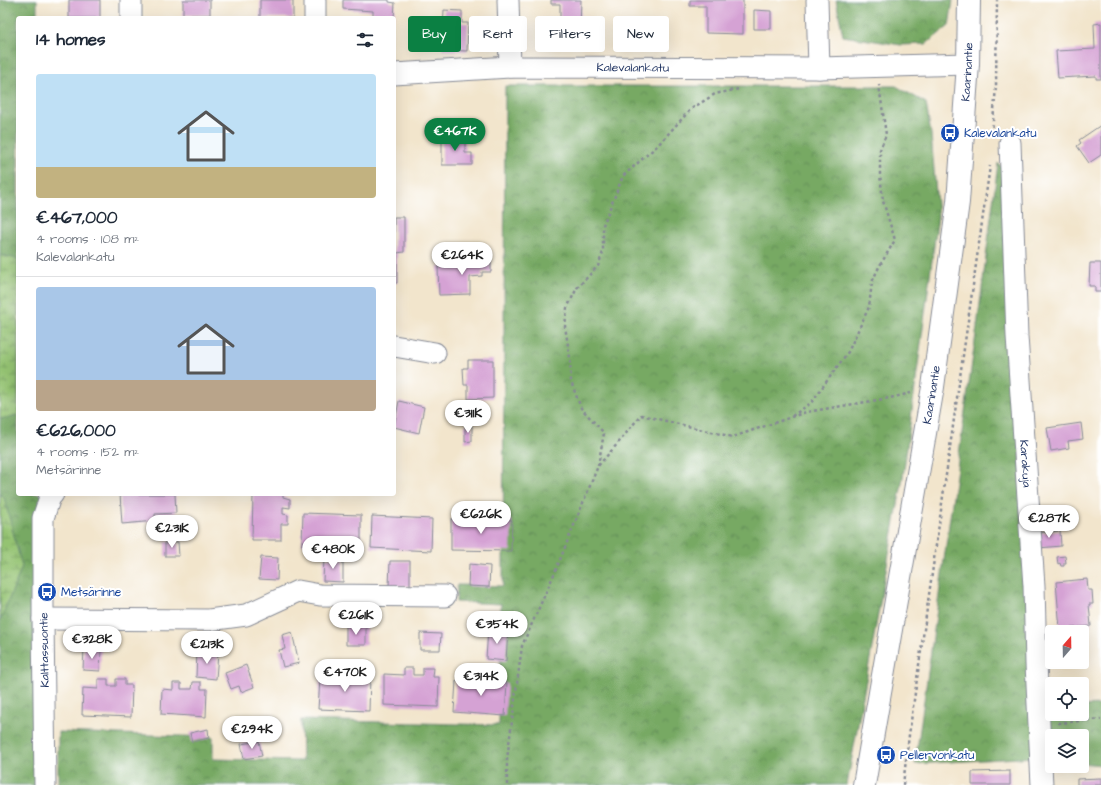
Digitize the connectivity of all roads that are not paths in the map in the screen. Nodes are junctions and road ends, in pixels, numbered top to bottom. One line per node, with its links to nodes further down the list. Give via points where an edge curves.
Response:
1 (131, 0): 6 (street)
2 (315, 0): 7 (street)
3 (508, 0): 9 (street)
4 (817, 0): 10 (street)
5 (969, 0): 8 (main road, Kaarinantie)
6 (131, 16)
7 (315, 16)
8 (968, 64): 10 (street, Kalevalankatu); 19 (main road, Kaarinantie, via 958,202 933,388)
9 (510, 67): 10 (street, Kalevalankatu); 11 (street, Kalevalankatu)
10 (819, 68)
11 (396, 74)
12 (1001, 141): 20 (street, Karakuja, via 1034,586)
13 (396, 346): 14 (street)
14 (435, 352)
15 (51, 496): 17 (street, Kalttassuontie, via 43,518)
16 (445, 596): 17 (street, via 320,594 298,591 246,615 209,620)
17 (43, 620): 18 (street, Kalttassuontie)
18 (45, 785)
19 (864, 785)
20 (1042, 785)

